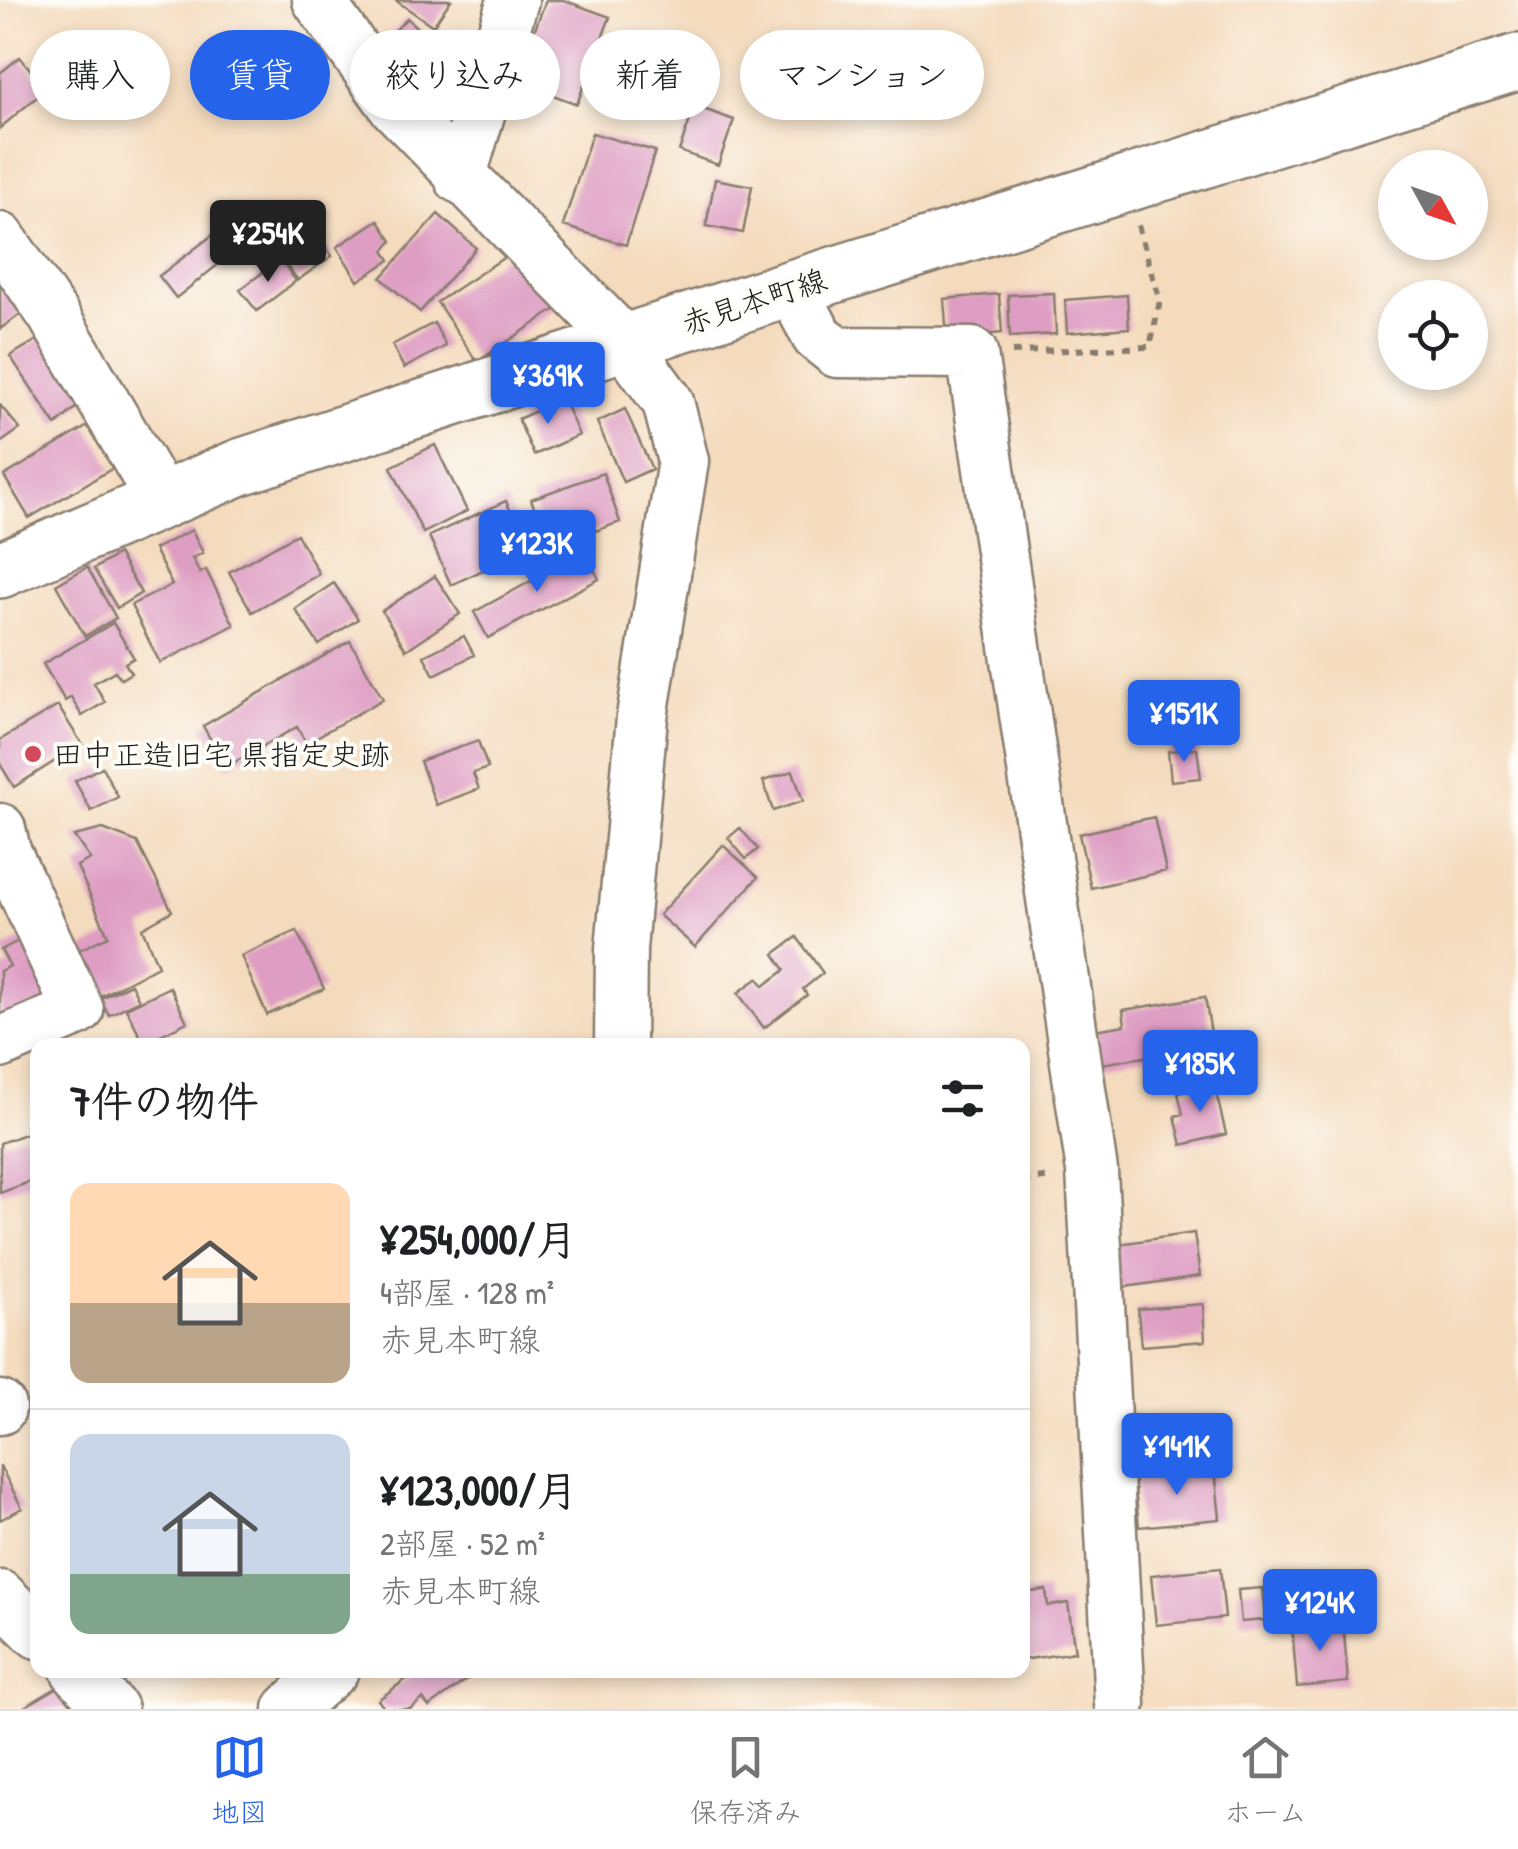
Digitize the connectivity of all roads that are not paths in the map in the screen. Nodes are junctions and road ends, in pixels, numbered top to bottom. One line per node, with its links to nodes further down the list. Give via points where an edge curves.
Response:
1 (318, 0): 4 (street, via 395,107)
2 (513, 0): 4 (street)
3 (1518, 62): 6 (main road, 赤見本町線)
4 (460, 178): 7 (street)
5 (0, 238): 8 (street)
6 (792, 288): 7 (main road, 赤見本町線); 17 (street, via 817,336 837,352 972,353 1092,1170)
7 (625, 343): 8 (main road, 赤見本町線); 11 (street, via 668,402 684,461 642,717 621,949)
8 (161, 498): 9 (main road, 赤見本町線)
9 (0, 570)
10 (0, 829): 12 (street, via 78,1010)
11 (620, 1038)
12 (0, 1043)
13 (0, 1596): 14 (street)
14 (30, 1624)
15 (83, 1678): 18 (street)
16 (325, 1678): 19 (street)
17 (1120, 1704)
18 (112, 1709)
19 (289, 1709)

